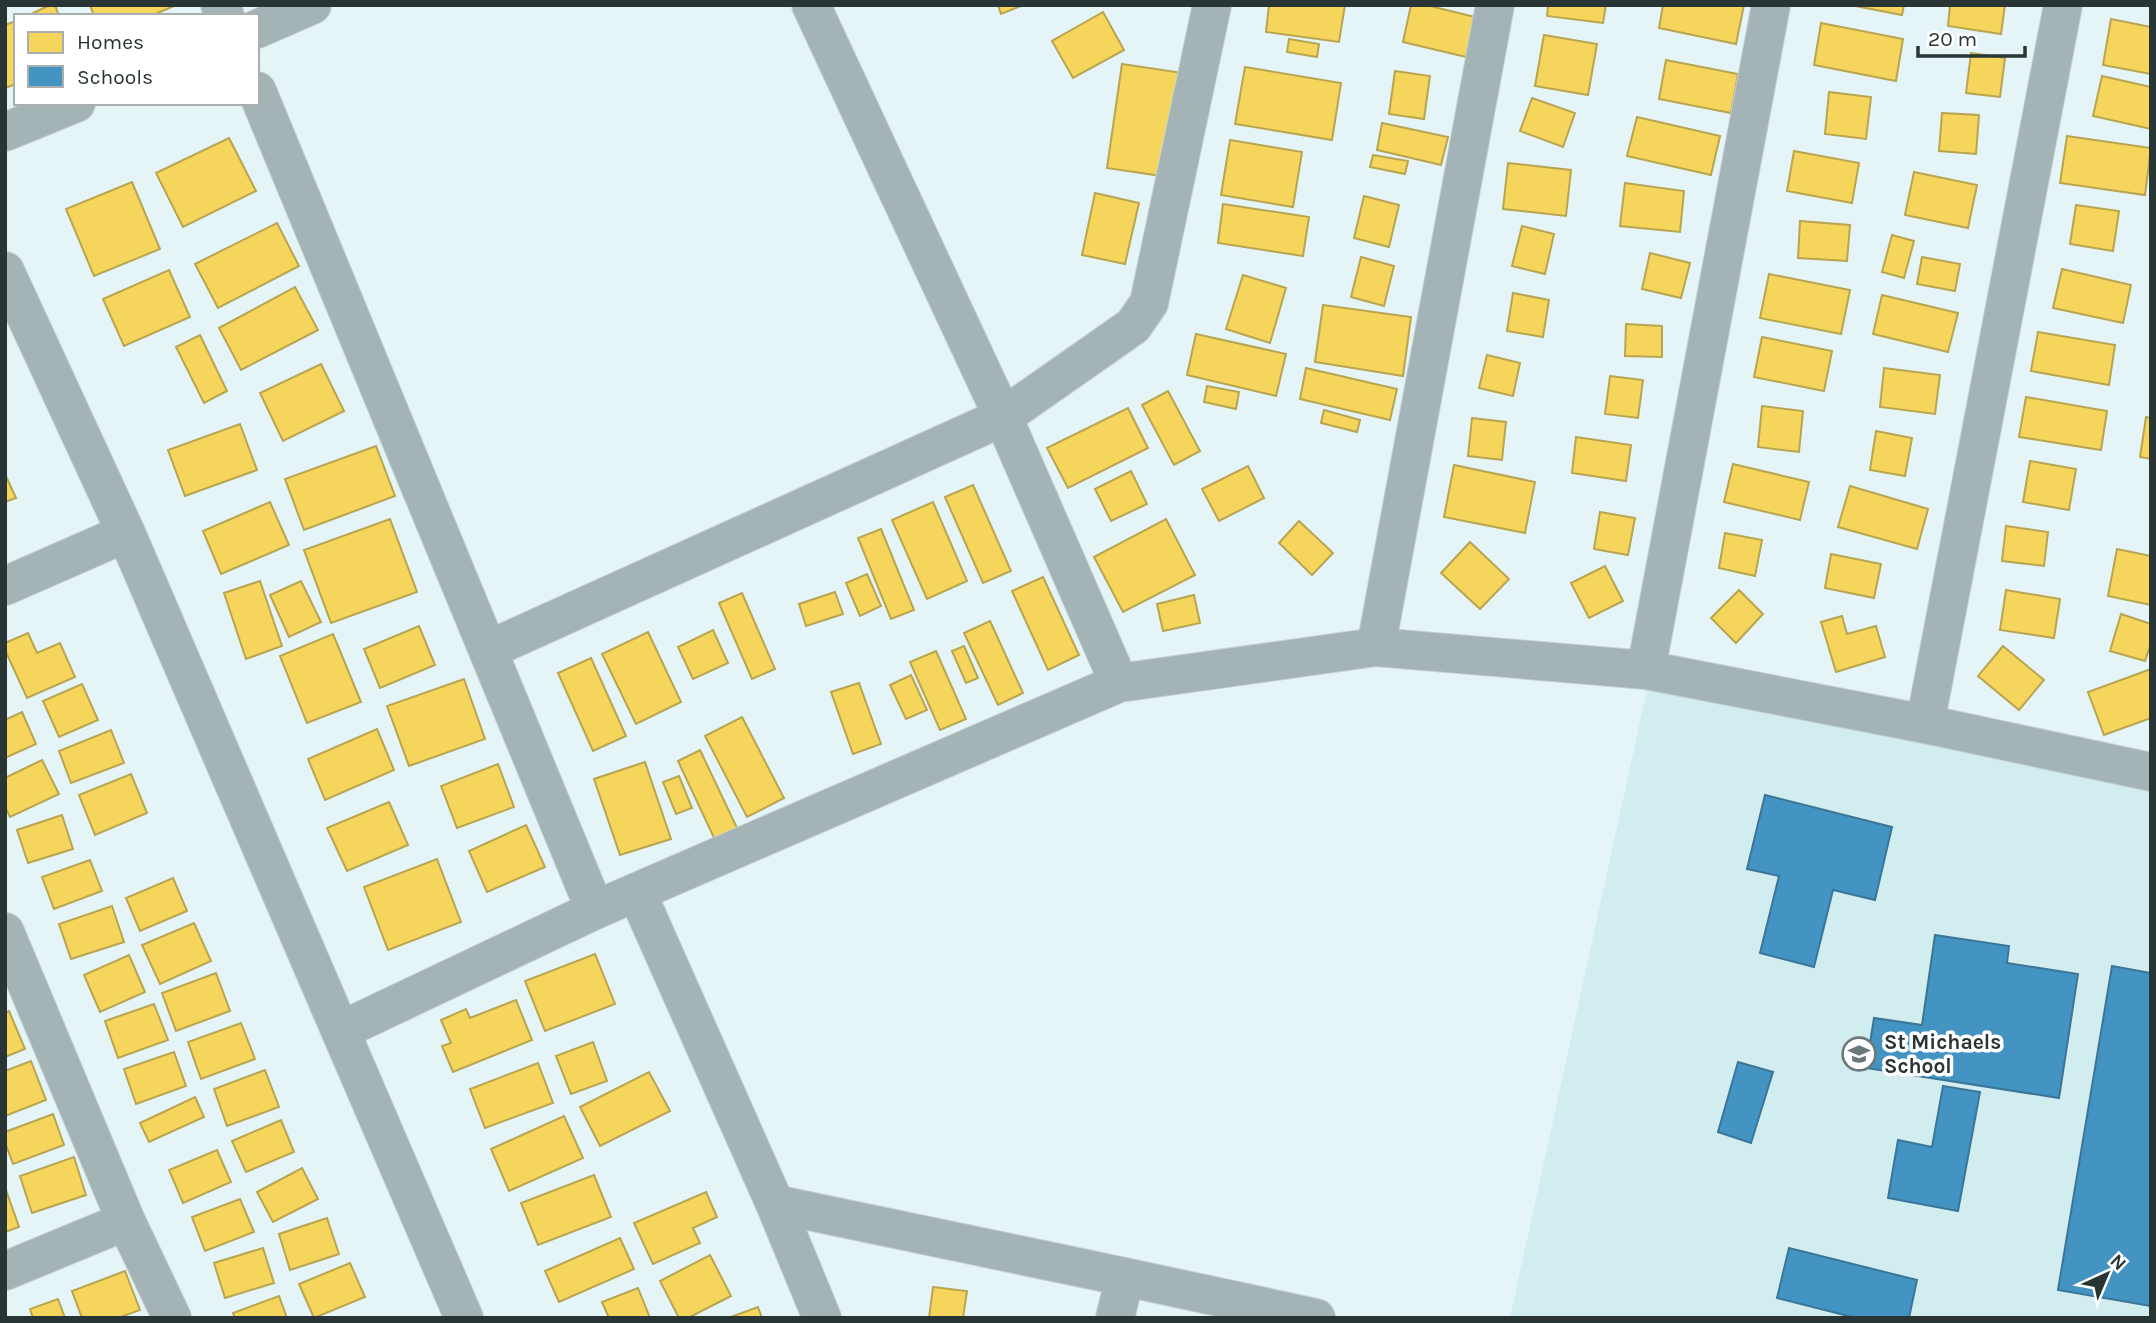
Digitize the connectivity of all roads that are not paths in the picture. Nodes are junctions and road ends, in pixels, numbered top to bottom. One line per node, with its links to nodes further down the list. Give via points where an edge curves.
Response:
1 (312, 5): 7 (street)
2 (811, 5): 12 (street)
3 (1212, 5): 12 (street, via 1149,303 1133,326)
4 (1495, 5): 15 (street)
5 (1771, 5): 17 (street)
6 (2063, 5): 19 (street)
7 (259, 28)
8 (259, 96): 16 (street)
9 (71, 105): 10 (street)
10 (5, 132)
11 (5, 271): 13 (street)
12 (1003, 417): 16 (street); 18 (street)
13 (126, 533): 14 (street); 24 (street)
14 (5, 586)
15 (1376, 647): 17 (street); 18 (street)
16 (488, 650): 22 (street)
17 (1646, 670): 19 (street)
18 (1119, 684): 21 (street)
19 (1925, 724): 20 (street)
20 (2151, 772)
21 (637, 893): 22 (street); 25 (street)
22 (595, 910): 24 (street)
23 (5, 932): 26 (street)
24 (342, 1030): 30 (street)
25 (775, 1204): 28 (street); 31 (street)
26 (125, 1221): 27 (street); 29 (street)
27 (5, 1271)
28 (1125, 1277): 32 (street); 33 (street)
29 (172, 1318)
30 (464, 1318)
31 (822, 1318)
32 (1115, 1318)
33 (1316, 1318)

